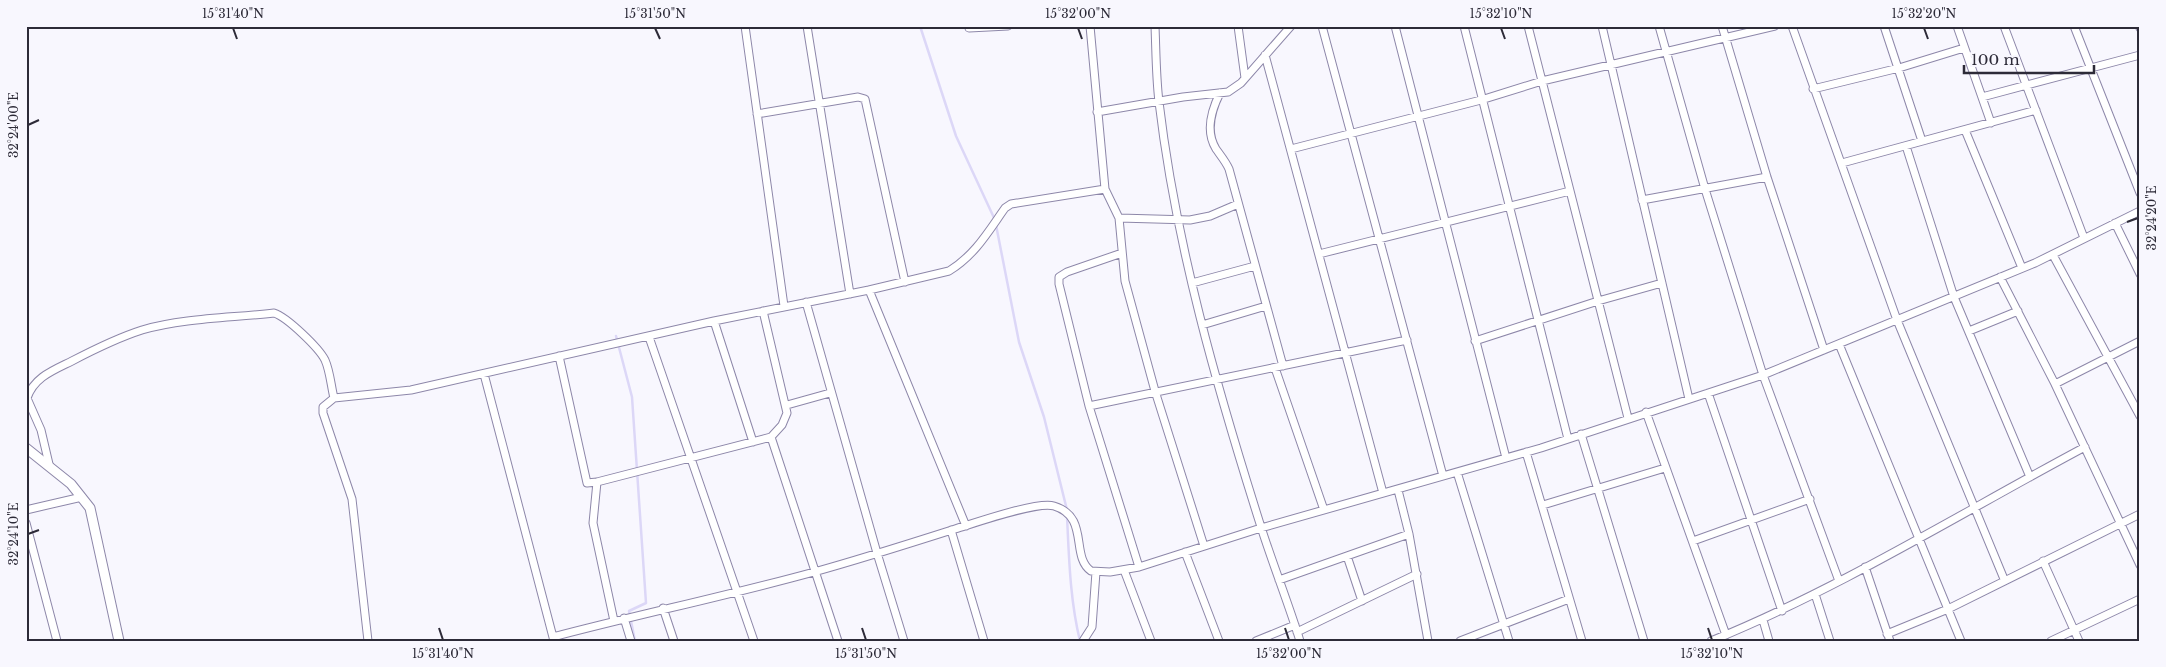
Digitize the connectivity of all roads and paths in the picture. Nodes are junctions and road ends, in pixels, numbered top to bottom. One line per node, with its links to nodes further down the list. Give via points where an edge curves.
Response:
1 (745, 26): 41 (street)
2 (807, 26): 38 (street)
3 (1008, 26): 21 (street)
4 (1090, 26): 40 (street)
5 (1155, 26): 37 (street)
6 (1238, 26): 30 (street)
7 (1291, 26): 25 (street)
8 (1322, 26): 45 (street)
9 (1395, 26): 42 (street)
10 (1464, 26): 36 (street)
11 (1528, 26): 31 (street)
12 (1602, 26): 27 (street)
13 (1659, 26): 24 (street)
14 (1722, 26): 22 (street)
15 (1775, 26): 22 (street)
16 (1792, 26): 33 (street)
17 (1884, 26): 28 (street)
18 (1957, 26): 23 (street)
19 (2004, 26): 32 (street)
20 (2074, 26): 29 (street)
21 (970, 28)
22 (1726, 39): 24 (street); 50 (street)
23 (1964, 48): 28 (street); 35 (street)
24 (1666, 52): 27 (street); 53 (street)
25 (1265, 55): 30 (street); 48 (street)
26 (2140, 55): 29 (street)
27 (1610, 64): 31 (street); 56 (street)
28 (1899, 68): 33 (street); 46 (street)
29 (2090, 68): 32 (street); 51 (street)
30 (1245, 78): 34 (street, via 1235,89)
31 (1542, 81): 36 (street); 54 (street)
32 (2027, 85): 35 (street); 39 (street)
33 (1814, 89): 49 (street)
34 (1220, 93): 37 (street); 57 (street, via 1212,112 1210,131 1229,169)
35 (1982, 97): 43 (street)
36 (1481, 100): 42 (street); 58 (street)
37 (1159, 101): 40 (street); 61 (street)
38 (820, 104): 41 (street); 73 (street, via 858,97 866,102); 77 (street)
39 (2036, 110): 43 (street); 64 (street)
40 (1097, 112): 52 (street)
41 (757, 114): 81 (street)
42 (1417, 117): 45 (street); 63 (street)
43 (1991, 123): 44 (street)
44 (1966, 130): 46 (street); 70 (street)
45 (1351, 133): 48 (street); 65 (street)
46 (1922, 141): 47 (street)
47 (1906, 146): 49 (street); 78 (street)
48 (1291, 149): 67 (street)
49 (1842, 163): 85 (street)
50 (1767, 177): 53 (street); 95 (street)
51 (2137, 180): 55 (street)
52 (1105, 189): 60 (street); 73 (street, via 1010,204 966,260 949,271)
53 (1706, 189): 56 (street); 101 (street)
54 (1570, 191): 58 (street); 79 (street)
55 (2140, 193)
56 (1642, 200): 75 (street)
57 (1238, 204): 61 (street, via 1202,218); 69 (street)
58 (1509, 207): 63 (street); 87 (street)
59 (2140, 211): 62 (street)
60 (1119, 218): 61 (street); 66 (street)
61 (1179, 221): 74 (street)
62 (2115, 223): 64 (street); 71 (street)
63 (1445, 224): 65 (street); 92 (street)
64 (2084, 238): 68 (street)
65 (1379, 239): 67 (street); 91 (street)
66 (1122, 253): 104 (street, via 1125,280); 111 (street, via 1059,277 1058,284)
67 (1319, 254): 96 (street)
68 (2053, 255): 70 (street); 98 (street)
69 (1255, 266): 74 (street); 82 (street)
70 (2022, 268): 72 (street)
71 (2140, 274)
72 (2000, 277): 78 (street); 84 (street)
73 (905, 282): 76 (street)
74 (1192, 283): 88 (street)
75 (1662, 283): 79 (street); 109 (street)
76 (869, 290): 77 (street); 143 (street)
77 (850, 294): 80 (street)
78 (1954, 296): 85 (street); 89 (street)
79 (1598, 301): 87 (street); 114 (street)
80 (806, 302): 81 (street); 105 (street)
81 (784, 306): 83 (street)
82 (1266, 306): 88 (street); 99 (street)
83 (762, 311): 86 (street); 110 (street)
84 (2018, 312): 89 (street); 103 (street)
85 (1897, 320): 94 (street); 136 (street)
86 (714, 321): 90 (street); 118 (street)
87 (1538, 321): 92 (street); 117 (street)
88 (1202, 324): 102 (street)
89 (1969, 332): 128 (street)
90 (649, 337): 97 (street); 122 (street)
91 (1407, 340): 96 (street); 127 (street)
92 (1475, 341): 123 (street)
93 (2140, 341): 98 (street)
94 (1839, 344): 95 (street); 147 (street)
95 (1824, 350): 101 (street)
96 (1346, 354): 99 (street); 132 (street)
97 (559, 356): 100 (street); 129 (street, via 585,480 591,484)
98 (2107, 357): 103 (street); 112 (street)
99 (1279, 367): 102 (street); 138 (street)
100 (484, 374): 108 (street, via 411,390); 180 (street)
101 (1763, 375): 106 (street); 134 (street)
102 (1216, 379): 104 (street); 144 (street)
103 (2055, 384): 119 (street)
104 (1154, 391): 111 (street); 149 (street)
105 (830, 392): 110 (street); 151 (street)
106 (1708, 393): 109 (street); 140 (street)
107 (27, 397): 108 (street, via 33,384 45,374 136,332 185,322 274,314 285,318 322,354); 124 (street, via 41,430)
108 (334, 398): 183 (street, via 322,413 352,499)
109 (1689, 399): 113 (street)
110 (786, 405): 116 (street, via 786,419)
111 (1090, 406): 155 (street)
112 (2138, 410)
113 (1646, 412): 114 (street); 125 (street)
114 (1628, 418): 115 (street)
115 (1582, 434): 117 (street); 130 (street)
116 (771, 438): 118 (street); 158 (street)
117 (1568, 439): 121 (street)
118 (753, 442): 122 (street)
119 (2085, 447): 128 (street); 142 (street)
120 (26, 448): 124 (street)
121 (1526, 452): 123 (street); 135 (street)
122 (692, 458): 129 (street); 164 (street)
123 (1506, 458): 126 (street)
124 (49, 464): 133 (street)
125 (1666, 468): 130 (street); 148 (street)
126 (1457, 472): 127 (street); 175 (street)
127 (1443, 476): 131 (street)
128 (2030, 476): 136 (street)
129 (597, 482): 174 (street, via 593,523)
130 (1598, 489): 135 (street); 199 (street)
131 (1398, 490): 132 (street); 146 (street)
132 (1383, 493): 138 (street)
133 (82, 497): 137 (street); 182 (street, via 92,515)
134 (1810, 499): 140 (street); 163 (street)
135 (1542, 505): 166 (street)
136 (1975, 507): 147 (street); 161 (street)
137 (26, 510)
138 (1324, 510): 144 (street)
139 (2140, 514): 142 (street)
140 (1751, 520): 148 (street); 171 (street)
141 (26, 523): 181 (street)
142 (2120, 523): 153 (street); 154 (street)
143 (966, 526): 145 (street); 159 (street, via 1039,506 1054,506 1063,510 1075,523 1087,568)
144 (1261, 528): 149 (street); 162 (street)
145 (951, 530): 151 (street); 189 (street)
146 (1409, 534): 152 (street); 160 (street)
147 (1919, 539): 156 (street); 170 (street)
148 (1693, 541): 178 (street)
149 (1204, 546): 150 (street)
150 (1185, 552): 155 (street); 192 (street)
151 (876, 553): 158 (street); 188 (street)
152 (1347, 556): 162 (street); 168 (street)
153 (2043, 561): 161 (street); 177 (street)
154 (2140, 565)
155 (1139, 567): 157 (street)
156 (1865, 567): 163 (street); 179 (street)
157 (1124, 570): 159 (street); 191 (street)
158 (814, 572): 164 (street); 187 (street)
159 (1096, 572): 190 (street, via 1092,627)
160 (1417, 574): 168 (street); 195 (street)
161 (2004, 579): 170 (street)
162 (1279, 580): 176 (street)
163 (1839, 581): 165 (street)
164 (736, 592): 169 (street); 186 (street)
165 (1815, 594): 171 (street); 202 (street)
166 (1569, 599): 175 (street); 198 (street)
167 (2140, 599): 177 (street)
168 (1362, 601): 176 (street)
169 (663, 608): 172 (street); 185 (street)
170 (1948, 609): 179 (street); 203 (street)
171 (1782, 611): 173 (street)
172 (624, 618): 174 (street); 184 (street)
173 (1763, 620): 178 (street); 201 (street)
174 (614, 621): 180 (street)
175 (1503, 625): 196 (street); 197 (street)
176 (1296, 629): 193 (street); 194 (street)
177 (2074, 630): 204 (street); 205 (street)
178 (1726, 635): 200 (street)
179 (1889, 637)
180 (554, 639)
181 (56, 641)
182 (119, 641)
183 (368, 641)
184 (631, 641)
185 (674, 641)
186 (754, 641)
187 (838, 641)
188 (904, 641)
189 (984, 641)
190 (1083, 641)
191 (1150, 641)
192 (1219, 641)
193 (1256, 641)
194 (1300, 641)
195 (1428, 641)
196 (1460, 641)
197 (1509, 641)
198 (1582, 641)
199 (1644, 641)
200 (1711, 641)
201 (1769, 641)
202 (1830, 641)
203 (1961, 641)
204 (2051, 641)
205 (2079, 641)

